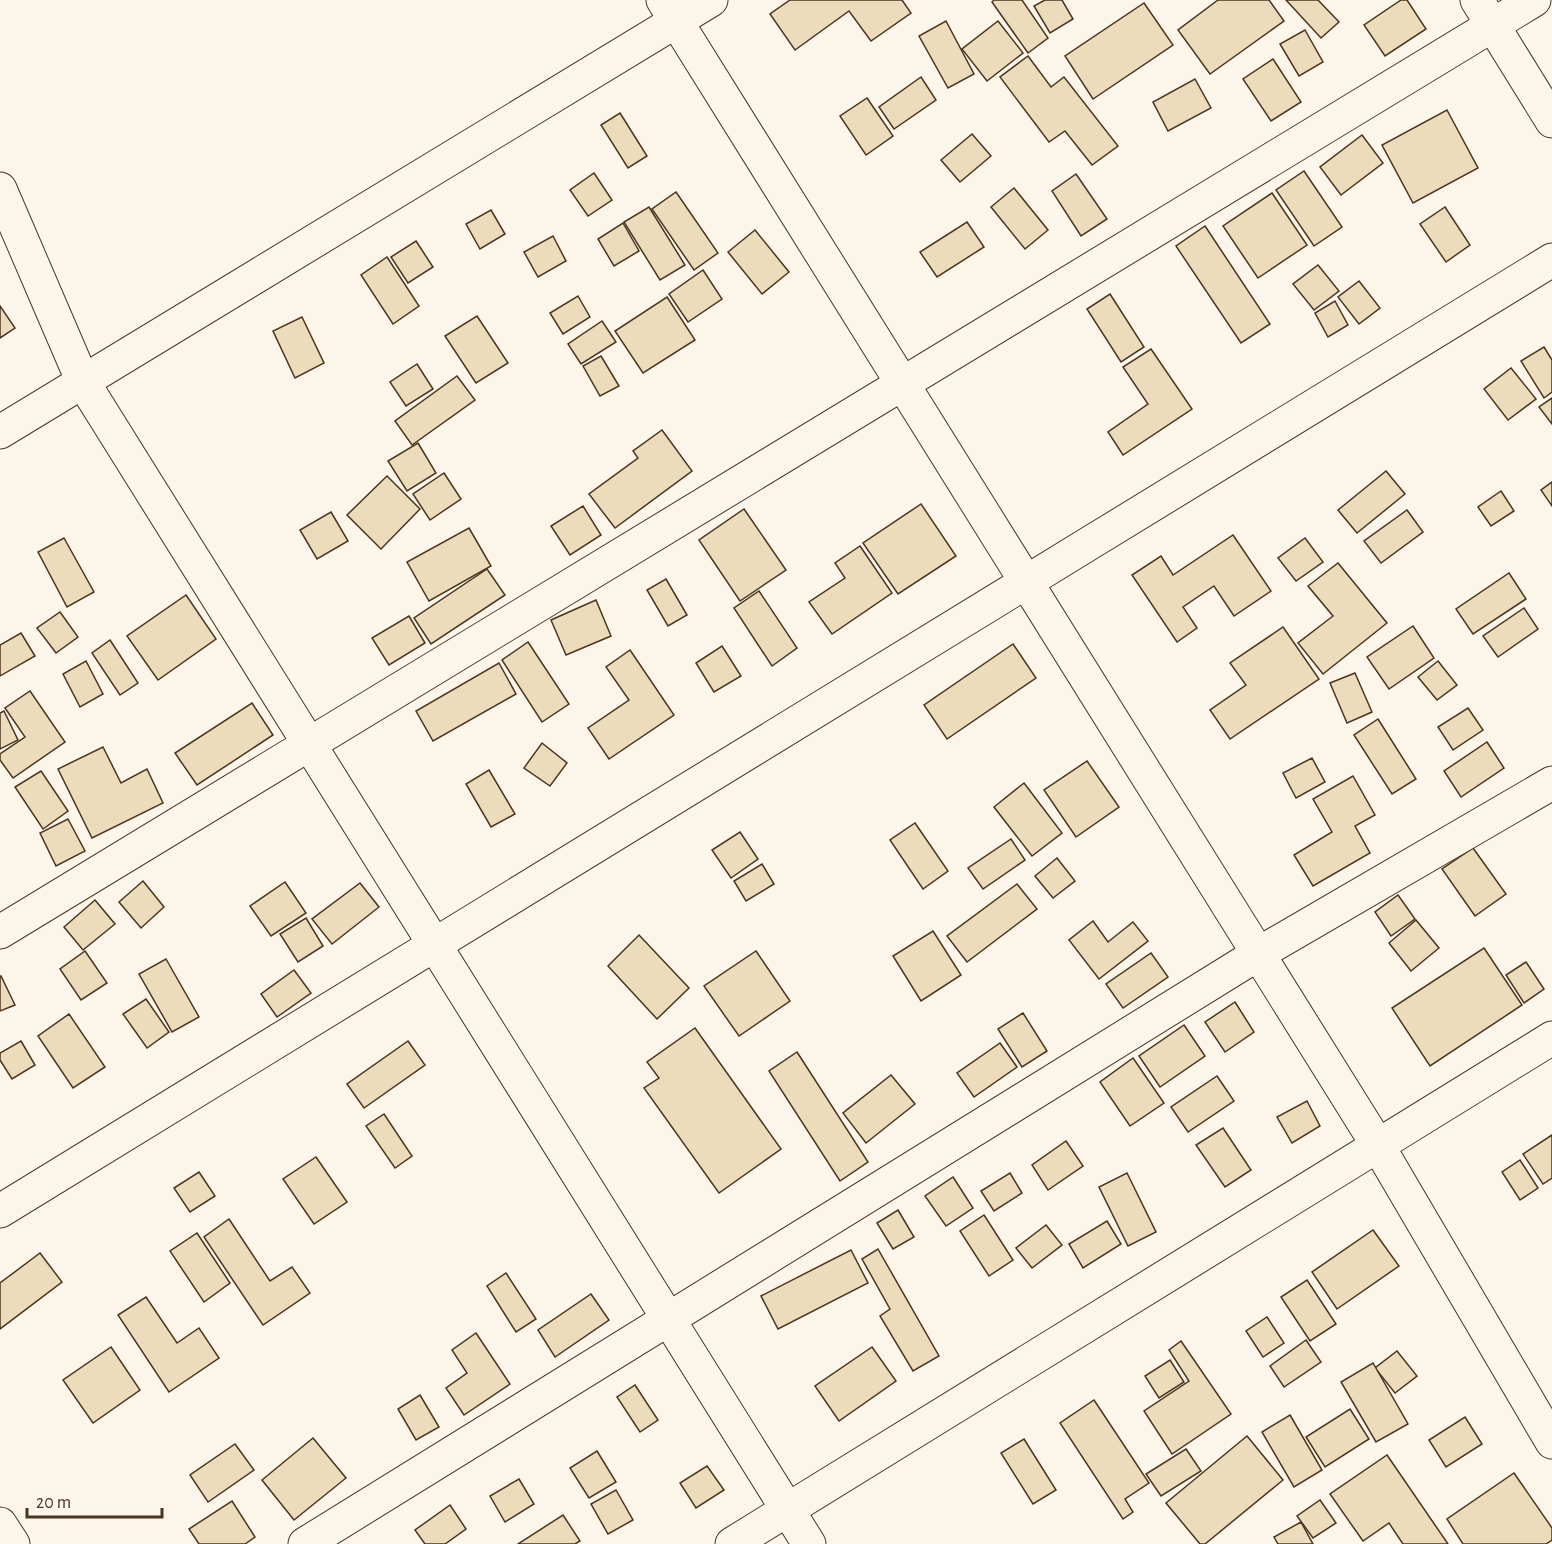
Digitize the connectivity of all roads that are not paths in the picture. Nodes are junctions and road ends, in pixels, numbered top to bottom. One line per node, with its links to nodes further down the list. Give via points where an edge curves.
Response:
1 (711, 0): 3 (street)
2 (1534, 0): 4 (street)
3 (669, 11): 8 (street); 9 (street)
4 (1485, 13): 5 (street); 9 (street)
5 (1552, 121)
6 (0, 189): 8 (street)
7 (1552, 260): 11 (street)
8 (84, 382): 10 (street); 12 (street)
9 (902, 386): 11 (street); 12 (street)
10 (0, 432)
11 (1024, 582): 15 (street); 16 (street)
12 (309, 744): 14 (street); 15 (street)
13 (1552, 783): 16 (street)
14 (0, 932)
15 (436, 946): 19 (street); 20 (street)
16 (1258, 954): 18 (street); 20 (street)
17 (1552, 1038): 18 (street)
18 (1377, 1144): 21 (street); 22 (street)
19 (0, 1211)
20 (669, 1319): 22 (street); 25 (street)
21 (1552, 1442)
22 (788, 1509): 26 (street); 27 (street)
23 (0, 1524): 24 (street)
24 (13, 1544)
25 (305, 1544)
26 (732, 1544)
27 (809, 1544)

